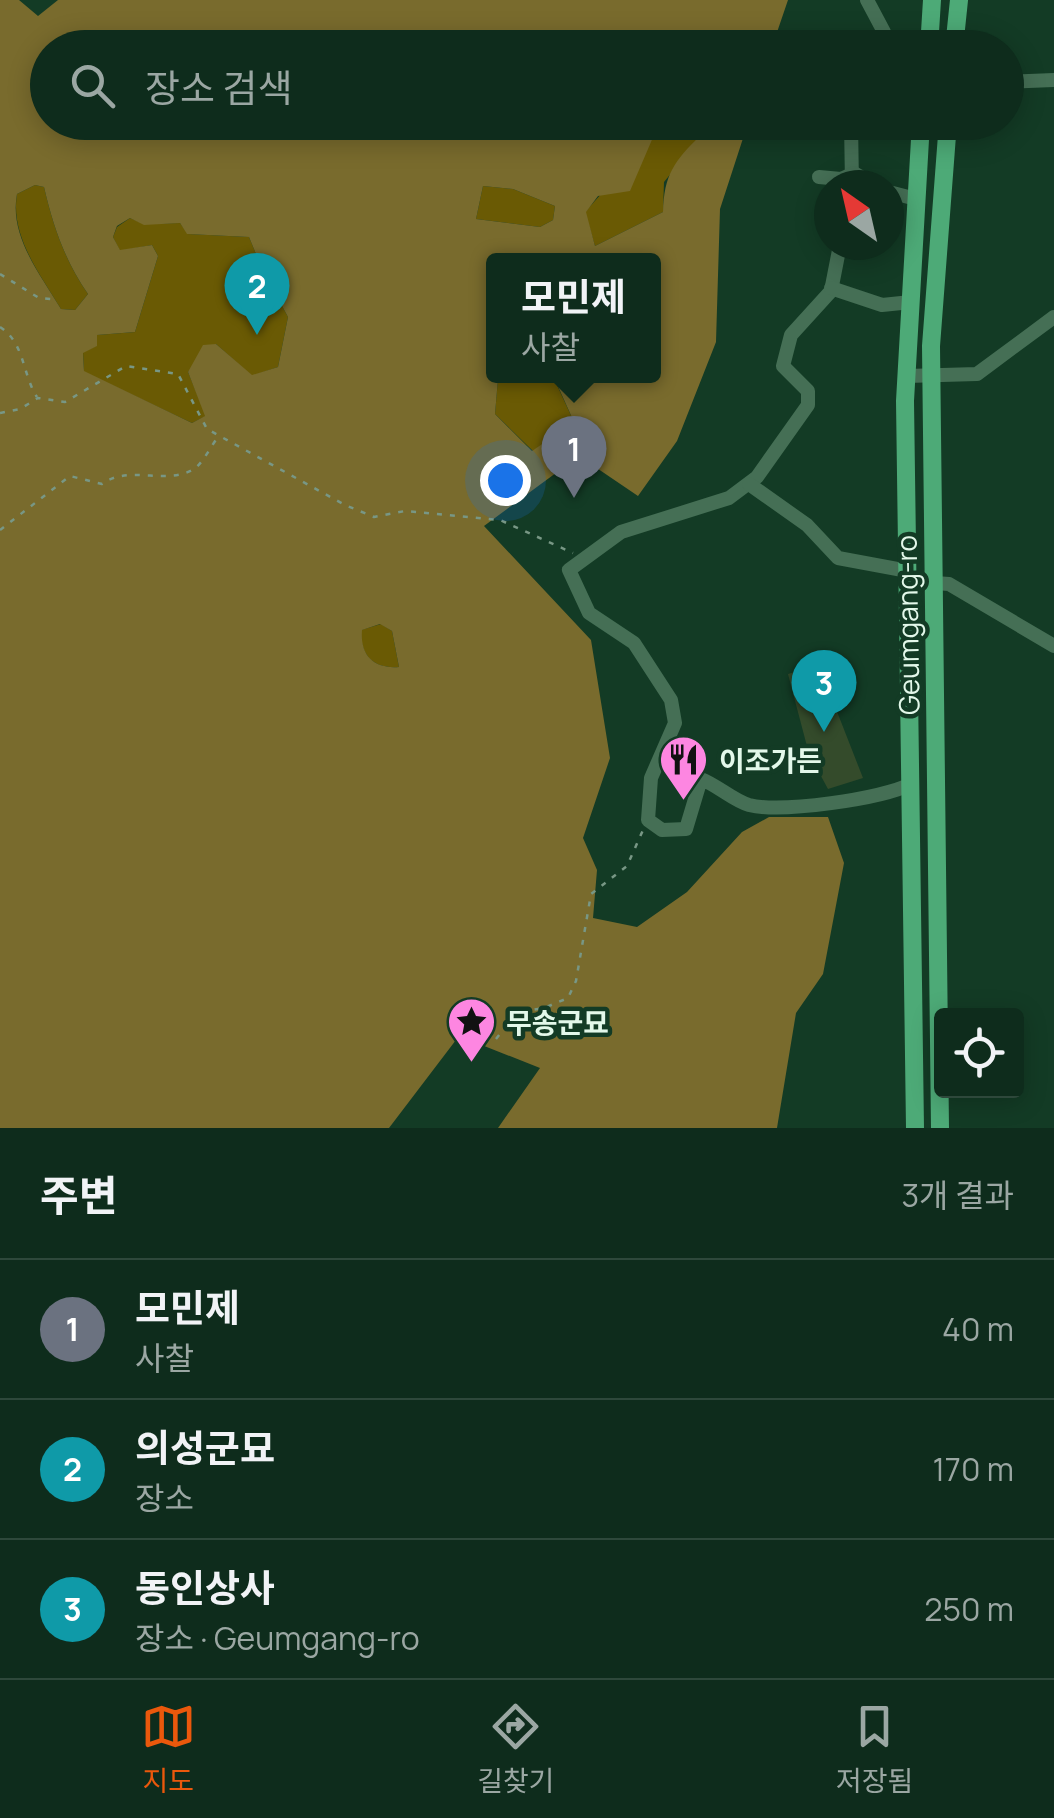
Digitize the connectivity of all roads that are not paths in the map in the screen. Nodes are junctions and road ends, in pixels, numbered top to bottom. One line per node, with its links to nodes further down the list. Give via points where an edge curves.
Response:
1 (867, 0): 4 (street)
2 (932, 0): 5 (main road)
3 (958, 0): 6 (main road)
4 (883, 30)
5 (930, 30)
6 (956, 30)
7 (1054, 80): 8 (street)
8 (1024, 81)
9 (852, 140): 12 (street)
10 (920, 140): 14 (main road, Geumgang-ro)
11 (948, 140): 20 (main road, Geumgang-ro)
12 (853, 170)
13 (904, 196): 14 (street)
14 (916, 199): 17 (main road, Geumgang-ro)
15 (837, 260): 16 (street)
16 (832, 288): 17 (street, via 882,305); 21 (street, via 791,335 783,366 808,391 808,404)
17 (911, 302): 19 (main road, Geumgang-ro)
18 (1051, 324): 20 (street, via 976,374)
19 (906, 376): 20 (street); 22 (main road, Geumgang-ro)
20 (932, 377): 23 (main road, Geumgang-ro)
21 (749, 484): 22 (street, via 807,525 838,558); 25 (street, via 697,511 621,532 569,570 589,614 634,643 671,700 674,723 651,778 648,820 662,830 686,829 701,779 748,805 854,802)
22 (908, 576): 23 (street); 25 (main road, Geumgang-ro)
23 (935, 580): 24 (street); 27 (main road, Geumgang-ro)
24 (1054, 646)
25 (911, 784): 26 (main road, Geumgang-ro)
26 (915, 1128)
27 (940, 1128)

